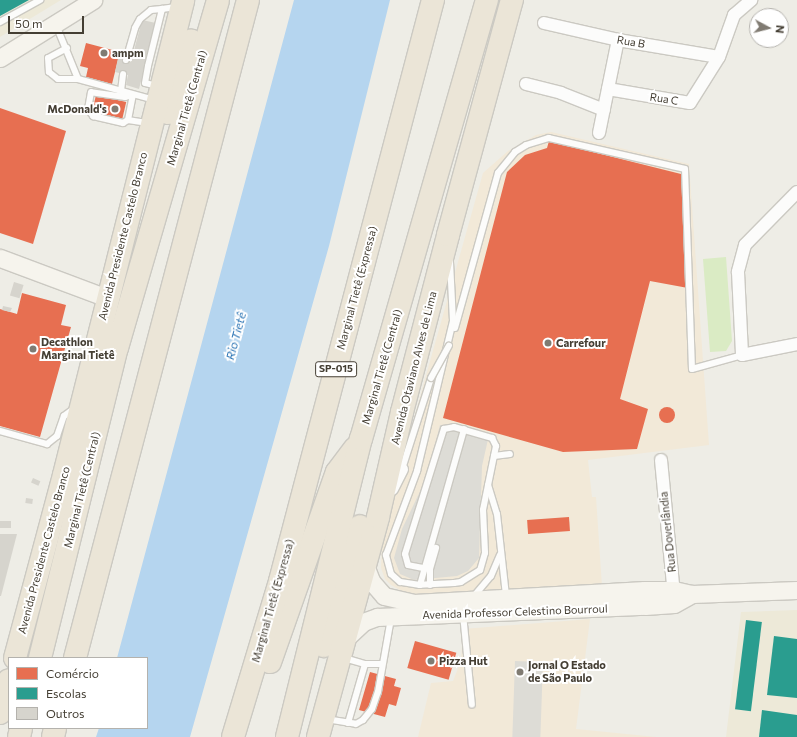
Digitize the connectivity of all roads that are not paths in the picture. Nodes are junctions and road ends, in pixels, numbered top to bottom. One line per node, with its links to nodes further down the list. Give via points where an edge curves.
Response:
1 (40, 0): 13 (lane)
2 (93, 0): 15 (main road)
3 (204, 0): 35 (highway, via 132,230)
4 (218, 0): 44 (highway, Marginal Tietê (Central), via 117,348)
5 (238, 0): 44 (highway, via 201,112 116,396 104,424)
6 (248, 0): 66 (highway)
7 (433, 0): 74 (highway, Marginal Tietê (Expressa) / SP-015, via 280,581)
8 (477, 0): 23 (highway)
9 (487, 0): 23 (highway, Marginal Tietê (Central))
10 (512, 0): 34 (highway, Avenida Otaviano Alves de Lima)
11 (751, 0): 18 (street, via 734,15)
12 (175, 5): 20 (lane, via 151,10 140,19); 25 (highway, Avenida Presidente Castelo Branco)
13 (0, 22)
14 (544, 23): 16 (street, Rua B)
15 (55, 24): 17 (lane); 19 (main road)
16 (618, 40): 18 (street, Rua B); 26 (street)
17 (67, 48): 22 (lane, via 70,64); 22 (lane, via 48,58 49,72 58,79)
18 (719, 56): 26 (street, Rua C, via 690,103)
19 (0, 58)
20 (126, 60)
21 (124, 77): 27 (lane)
22 (78, 78): 27 (lane)
23 (463, 80): 45 (highway, Marginal Tietê (Central))
24 (526, 84): 29 (street, via 561,93)
25 (151, 88): 28 (lane); 31 (highway, Avenida Presidente Castelo Branco)
26 (608, 90): 29 (street)
27 (121, 91): 28 (lane)
28 (133, 95): 30 (lane); 30 (lane, via 125,97 97,92 89,95 87,105 93,116 123,123)
29 (604, 110): 32 (street)
30 (128, 120): 31 (lane)
31 (152, 124): 35 (highway, Avenida Presidente Castelo Branco)
32 (599, 133)
33 (797, 192): 39 (street, via 745,245 740,257 738,272)
34 (448, 235): 41 (highway, Avenida Otaviano Alves de Lima); 56 (lane, via 453,321 417,471 386,555 391,574 400,582)
35 (119, 249): 37 (highway, Avenida Presidente Castelo Branco)
36 (0, 258): 37 (main road)
37 (107, 298): 40 (highway, Avenida Presidente Castelo Branco)
38 (797, 344): 39 (street)
39 (742, 355): 49 (lane, bridge, via 692,369 685,169 549,138 526,145 515,152 498,173 470,282 449,346 431,378)
40 (81, 406): 43 (lane, via 69,411 57,436 47,444); 64 (highway, Avenida Presidente Castelo Branco)
41 (402, 412): 51 (highway, Avenida Otaviano Alves de Lima); 77 (highway, via 375,476)
42 (464, 429): 47 (lane, via 492,438 496,443); 55 (lane, via 442,514); 55 (lane, via 444,429 405,554 408,565)
43 (0, 431)
44 (96, 433): 65 (highway, Marginal Tietê (Central))
45 (362, 439): 75 (highway, via 337,472); 76 (highway, Marginal Tietê (Central))
46 (510, 454): 47 (lane)
47 (494, 456): 50 (lane)
48 (661, 460): 60 (street, Rua Doverlândia)
49 (402, 469): 51 (street)
50 (487, 484): 53 (lane, via 498,514); 57 (lane, via 483,510 485,554 480,570 462,582)
51 (378, 517): 54 (highway, Avenida Otaviano Alves de Lima)
52 (436, 548): 57 (lane, via 430,569)
53 (500, 554): 61 (lane); 61 (lane)
54 (365, 565): 59 (main road, via 371,581); 63 (highway, Avenida Otaviano Alves de Lima)
55 (423, 568): 56 (lane)
56 (420, 585): 57 (lane)
57 (430, 585)
58 (797, 590): 60 (main road, Avenida Professor Celestino Bourroul)
59 (384, 596): 61 (main road, Avenida Professor Celestino Bourroul, via 414,603); 62 (main road, via 375,607)
60 (674, 597): 61 (main road, Avenida Professor Celestino Bourroul); 61 (main road, Avenida Professor Celestino Bourroul, via 528,613)
61 (483, 605): 62 (main road, Avenida Professor Celestino Bourroul); 70 (lane)
62 (384, 617): 63 (main road, Avenida Professor Celestino Bourroul, via 363,622); 68 (lane)
63 (342, 648): 67 (lane); 73 (highway, Avenida Otaviano Alves de Lima)
64 (15, 657)
65 (40, 657)
66 (75, 657)
67 (364, 664): 68 (lane); 72 (lane)
68 (382, 664): 72 (lane, via 372,709 363,720)
69 (8, 684): 71 (highway)
70 (472, 705)
71 (0, 712)
72 (348, 723): 73 (lane)
73 (320, 728)
74 (233, 737)
75 (244, 737)
76 (287, 737)
77 (294, 737)

